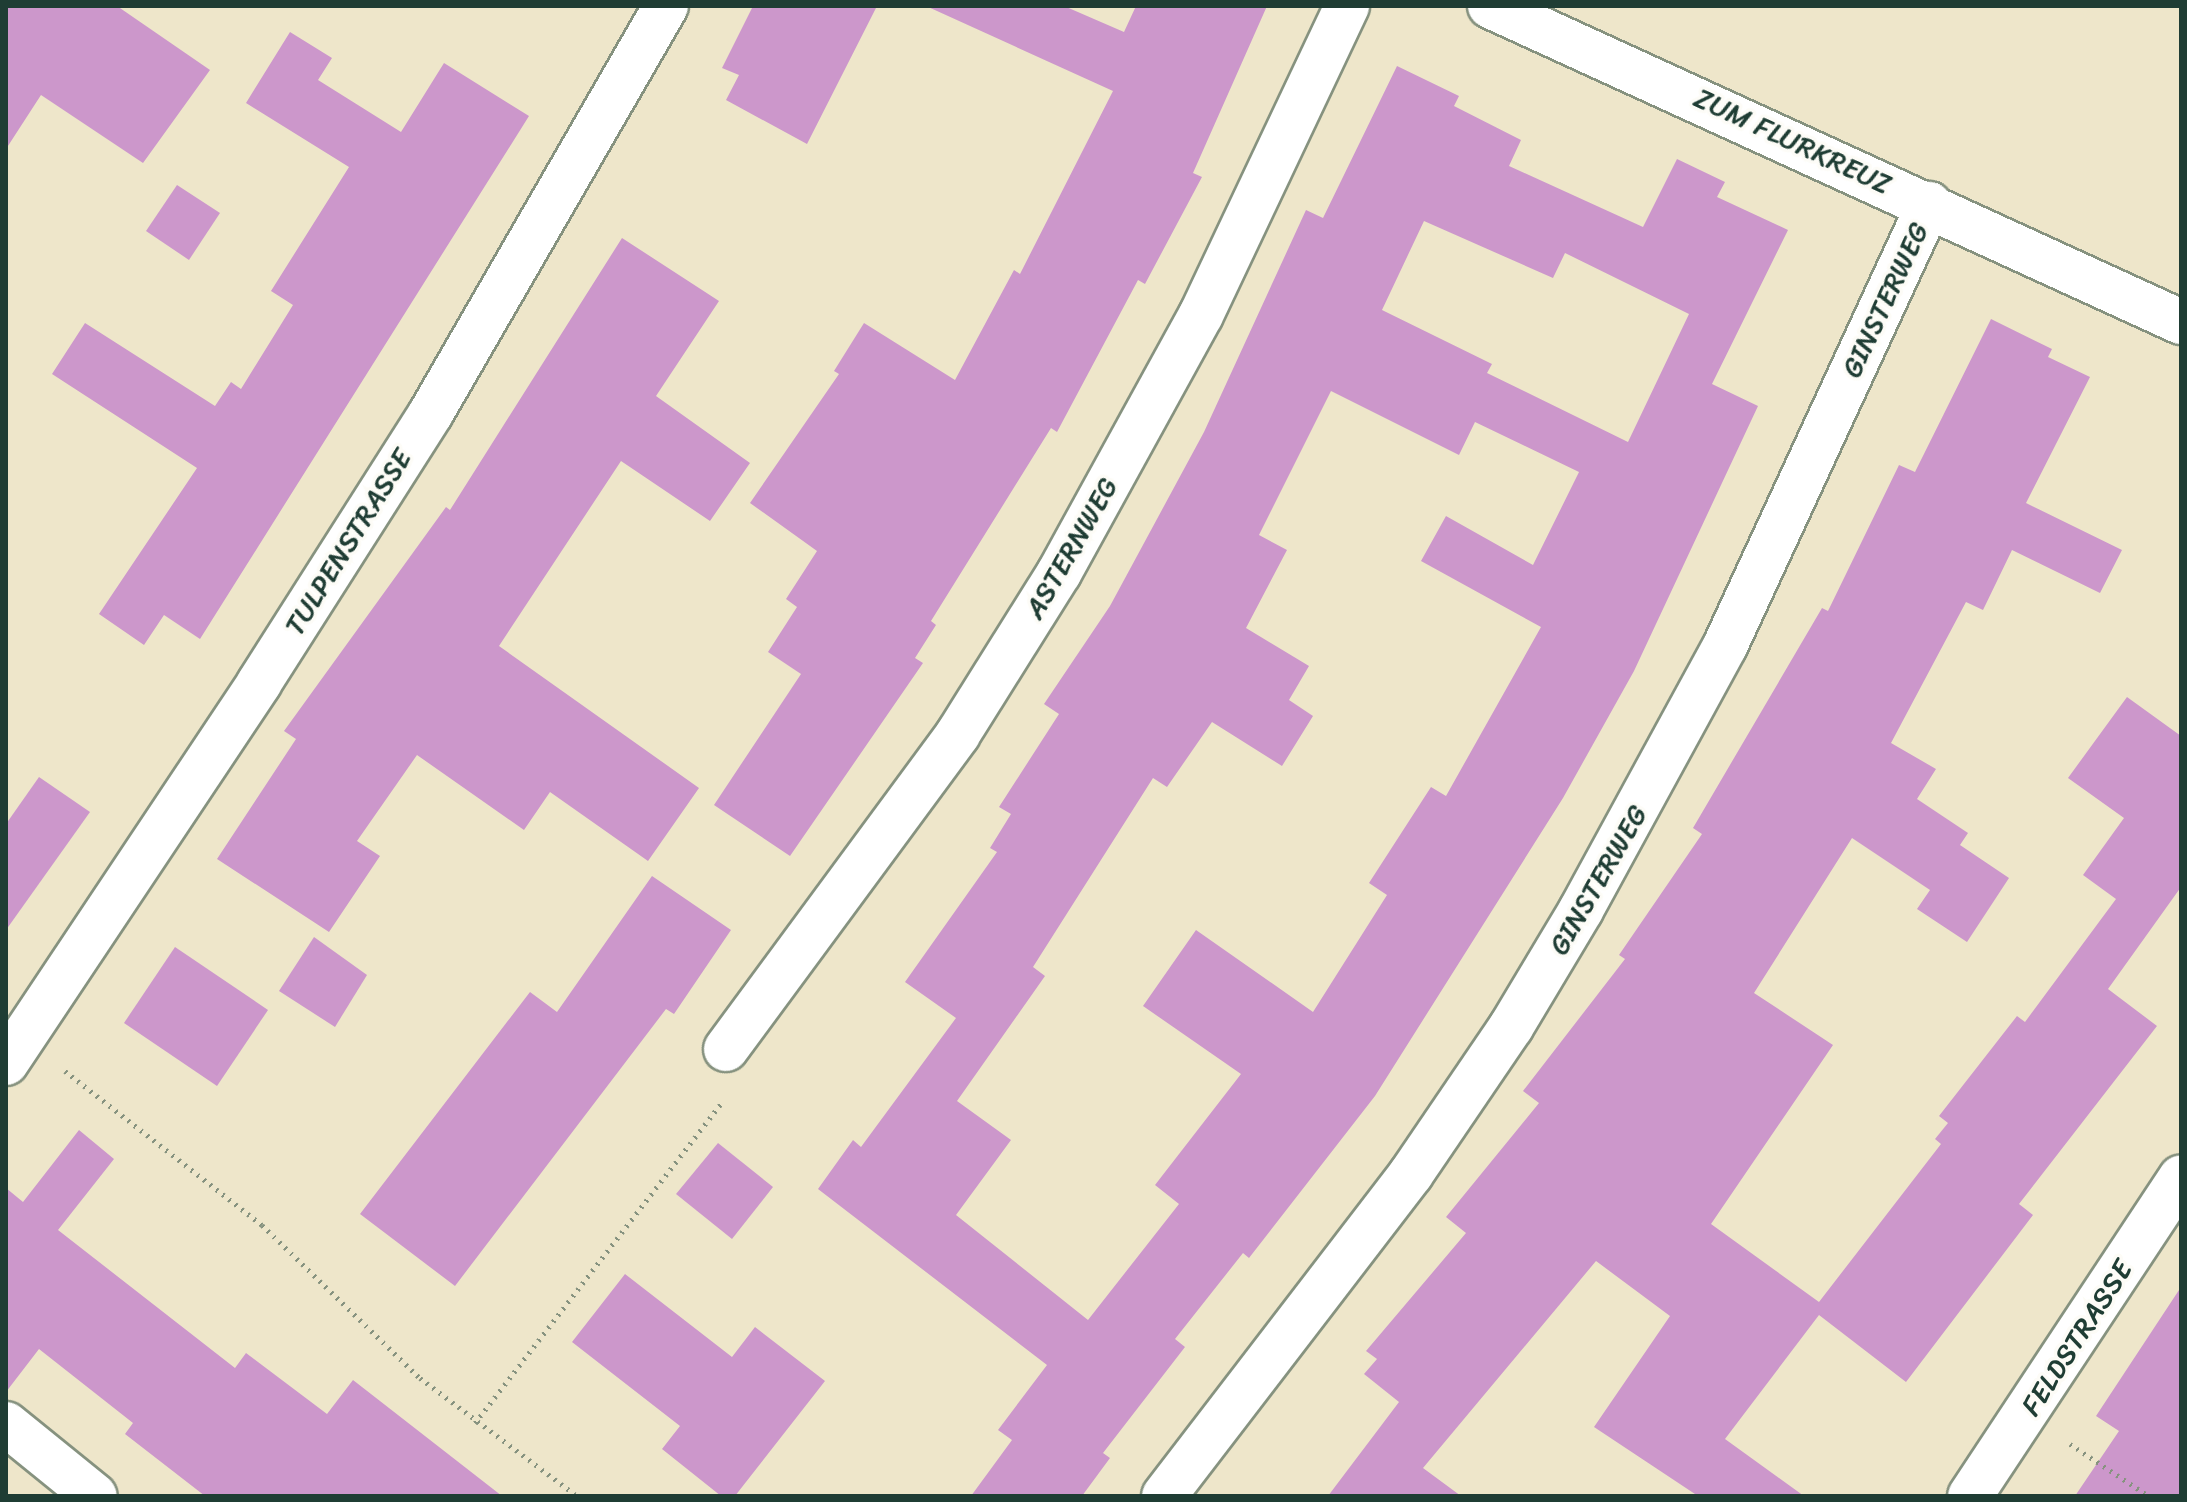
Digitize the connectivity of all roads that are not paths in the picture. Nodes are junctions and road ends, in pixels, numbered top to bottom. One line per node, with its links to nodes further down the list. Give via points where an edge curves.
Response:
1 (666, 6): 7 (street, TULPENSTRASSE, via 431,413)
2 (1347, 6): 6 (street, ASTERNWEG, via 1201,315 1059,573 958,734)
3 (1490, 6): 4 (street, ZUM FLURKREUZ)
4 (1929, 204): 5 (street, ZUM FLURKREUZ); 11 (street, GINSTERWEG, via 1725,646 1581,910 1511,1027 1411,1174)
5 (2181, 322)
6 (726, 1049)
7 (14, 1051)
8 (2181, 1177): 12 (street, FELDSTRASSE)
9 (6, 1424): 10 (street)
10 (95, 1496)
11 (1164, 1496)
12 (1970, 1496)

